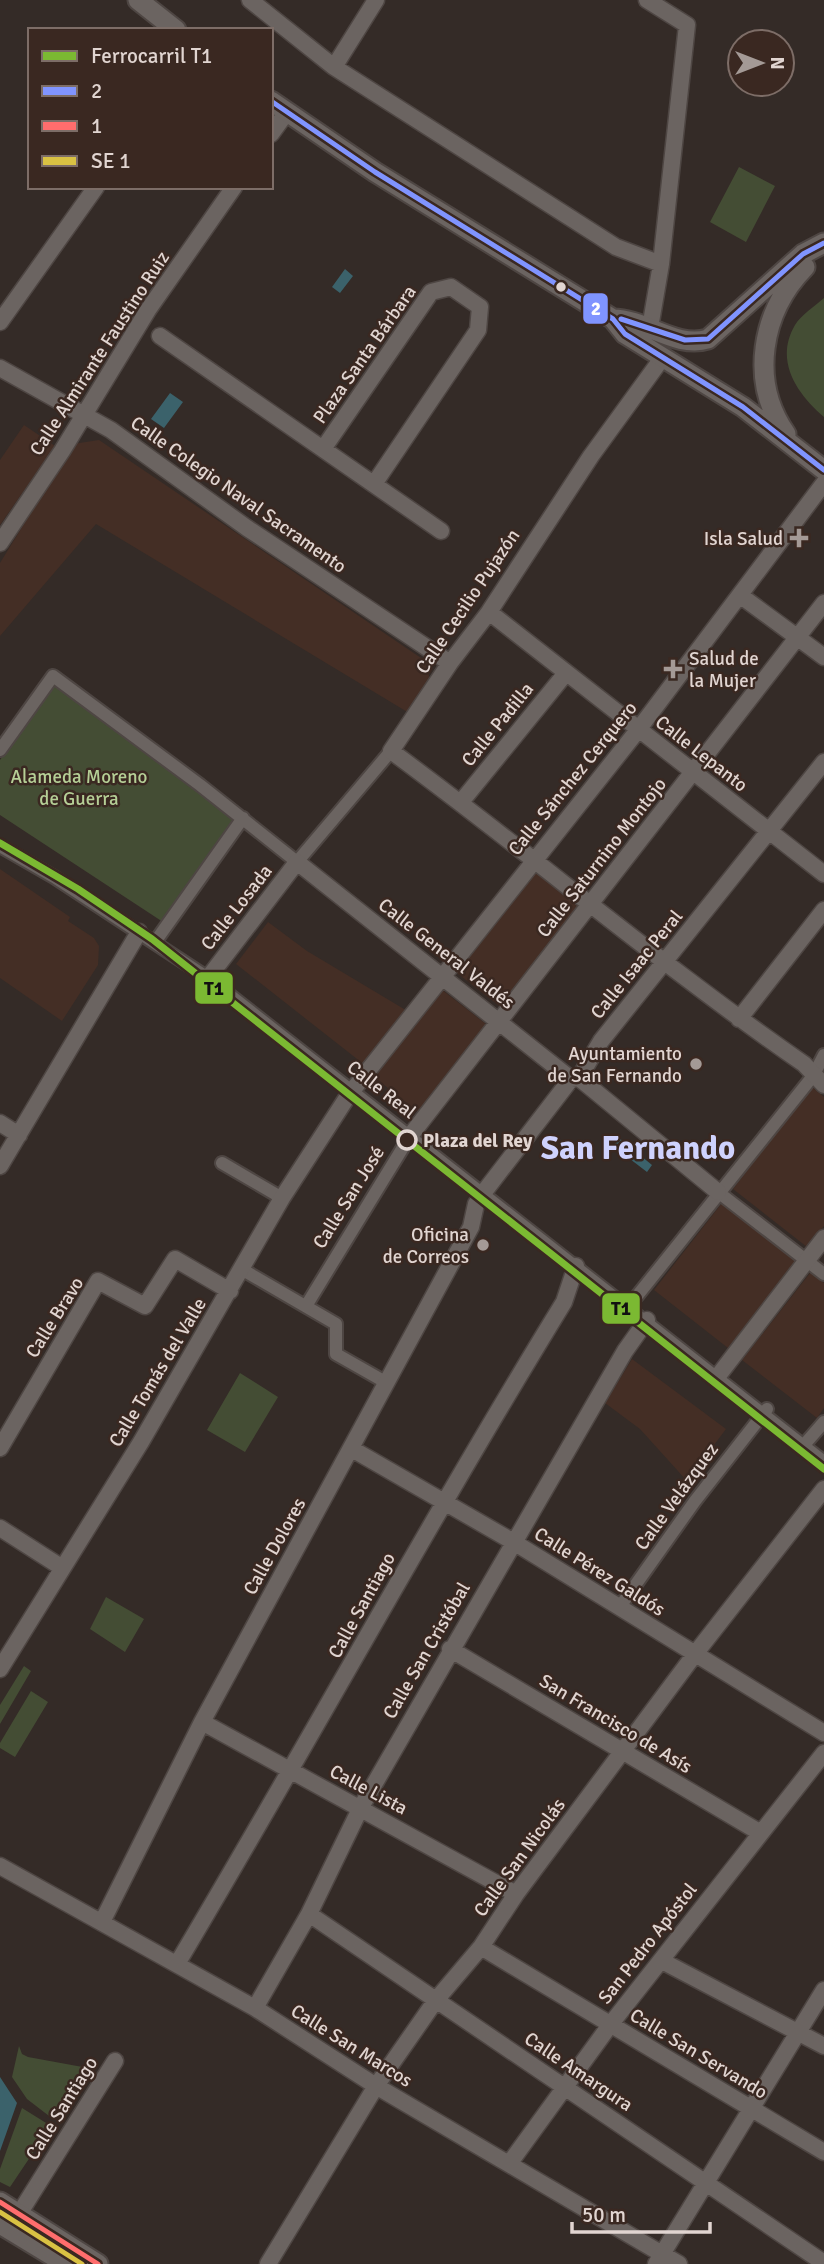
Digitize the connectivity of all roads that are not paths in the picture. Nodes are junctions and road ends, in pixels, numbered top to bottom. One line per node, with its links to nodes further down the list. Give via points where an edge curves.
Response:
1 (138, 0): 5 (street)
2 (250, 0): 6 (street)
3 (376, 0): 6 (street)
4 (647, 0): 12 (street, via 687,25)
5 (173, 28)
6 (334, 68): 12 (street, via 616,247)
7 (279, 106): 8 (street); 13 (street, via 440,214)
8 (273, 127)
9 (95, 189): 14 (street)
10 (233, 189): 19 (street, Calle Almirante Faustino Ruiz)
11 (822, 244): 15 (street, via 803,254 708,339 688,340); 20 (street, via 785,290 764,358 765,396)
12 (661, 264): 15 (street)
13 (614, 319): 15 (street); 17 (street, via 625,334)
14 (0, 322)
15 (650, 328)
16 (160, 336): 21 (street)
17 (663, 357): 20 (street, via 743,407); 29 (street, Calle Cecilio Pujazón, via 542,527)
18 (0, 368): 19 (street, Calle Colegio Naval Sacramento)
19 (81, 416): 26 (street, Calle Almirante Faustino Ruiz); 32 (street, Calle Colegio Naval Sacramento, via 111,430 247,528)
20 (794, 447): 22 (street)
21 (323, 449): 24 (street); 24 (street, Plaza Santa Bárbara, via 431,292 451,287 480,307 478,330)
22 (824, 470)
23 (824, 483): 27 (street, Calle Sánchez Cerquero)
24 (374, 484): 25 (street)
25 (441, 531)
26 (0, 542)
27 (741, 596): 30 (street); 34 (street, Calle Sánchez Cerquero)
28 (824, 603): 30 (street, Calle Saturnino Montojo)
29 (489, 612): 32 (street, Calle Cecilio Pujazón); 33 (street, Calle Lepanto)
30 (798, 636): 31 (street); 38 (street, Calle Saturnino Montojo)
31 (824, 657)
32 (450, 663): 36 (street, Calle Cecilio Pujazón)
33 (566, 673): 34 (street, Calle Lepanto); 39 (street, Calle Padilla)
34 (638, 730): 38 (street, Calle Lepanto); 43 (street, Calle Sánchez Cerquero)
35 (0, 750): 40 (street, via 53,676)
36 (391, 751): 39 (street); 44 (street, Calle Cecilio Pujazón)
37 (824, 762): 41 (street, Calle Isaac Peral)
38 (694, 774): 41 (street, Calle Lepanto); 46 (street, Calle Saturnino Montojo)
39 (461, 802): 43 (street)
40 (243, 818): 44 (street); 49 (street)
41 (769, 833): 45 (street, Calle Lepanto); 50 (street, Calle Isaac Peral)
42 (0, 846): 48 (street, Calle Real)
43 (534, 858): 46 (street); 51 (street, Calle Sánchez Cerquero)
44 (297, 862): 51 (street, Calle General Valdés); 52 (street, Calle Losada)
45 (824, 874)
46 (590, 903): 50 (street); 54 (street, Calle Saturnino Montojo)
47 (824, 910): 53 (street)
48 (139, 932): 49 (street, Calle Real); 60 (street)
49 (155, 942): 52 (street, Calle Real)
50 (664, 964): 53 (street); 56 (street, Calle Isaac Peral)
51 (441, 977): 54 (street, Calle General Valdés); 58 (street, Calle Sánchez Cerquero)
52 (208, 978): 58 (street, Calle Real)
53 (739, 1019): 57 (street, via 804,1064)
54 (499, 1020): 56 (street, Calle General Valdés); 61 (street, Calle Saturnino Montojo)
55 (824, 1055): 57 (street)
56 (575, 1078): 64 (street, Calle Isaac Peral); 65 (street)
57 (818, 1081): 65 (street)
58 (350, 1093): 61 (street, Calle Real); 66 (street, Calle Tomás del Valle)
59 (0, 1123): 60 (street)
60 (19, 1135): 63 (street)
61 (410, 1136): 64 (street, Calle Real); 73 (street, Calle San José)
62 (222, 1163): 66 (street)
63 (0, 1166)
64 (484, 1192): 69 (street, Calle Real); 77 (street, Calle Dolores, via 471,1227)
65 (718, 1192): 68 (street); 74 (street)
66 (282, 1198): 70 (street, Calle Tomás del Valle)
67 (824, 1238): 68 (street)
68 (807, 1260): 71 (street); 76 (street)
69 (576, 1266): 74 (street, Calle Real); 85 (street, Calle Santiago, via 564,1302)
70 (243, 1270): 72 (street, Calle Tomás del Valle); 73 (street)
71 (824, 1274)
72 (230, 1291): 81 (street, Calle Bravo, via 175,1259 145,1306 97,1281); 88 (street, Calle Tomás del Valle)
73 (306, 1306): 77 (street, via 336,1324 336,1354)
74 (629, 1306): 75 (street, Calle Real)
75 (647, 1320): 76 (street, Calle Real); 87 (street, Calle San Cristóbal)
76 (718, 1376): 78 (street, Calle Real)
77 (387, 1384): 82 (street, Calle Dolores)
78 (765, 1411): 80 (street, Calle Real); 89 (street, Calle Velázquez)
79 (824, 1422): 80 (street)
80 (804, 1445): 83 (street, Calle Real)
81 (0, 1448)
82 (352, 1449): 85 (street, Calle Pérez Galdós); 93 (street, Calle Dolores)
83 (824, 1462)
84 (824, 1489): 91 (street, Calle San Nicolás)
85 (443, 1501): 87 (street, Calle Pérez Galdós); 97 (street, Calle Santiago)
86 (0, 1528): 88 (street)
87 (512, 1541): 89 (street, Calle Pérez Galdós); 90 (street, Calle San Cristóbal)
88 (61, 1567): 92 (street, Calle Tomás del Valle)
89 (619, 1608): 91 (street, Calle Pérez Galdós)
90 (450, 1649): 95 (street, San Francisco de Asís); 98 (street, Calle San Cristóbal)
91 (695, 1654): 94 (street, Calle Pérez Galdós); 95 (street, Calle San Nicolás)
92 (0, 1669)
93 (202, 1722): 97 (street, Calle Lista); 103 (street, Calle Dolores)
94 (824, 1733)
95 (622, 1751): 99 (street, San Francisco de Asís); 101 (street, Calle San Nicolás)
96 (824, 1753): 99 (street, San Pedro Apóstol)
97 (292, 1771): 98 (street, Calle Lista); 106 (street, Calle Santiago)
98 (361, 1807): 101 (street, Calle Lista); 102 (street, Calle San Cristóbal)
99 (759, 1832): 105 (street, San Pedro Apóstol)
100 (0, 1867): 103 (street, Calle San Marcos)
101 (516, 1894): 104 (street, Calle San Nicolás)
102 (309, 1914): 108 (street, Calle Amargura); 109 (street, Calle San Cristóbal)
103 (102, 1922): 106 (street, Calle San Marcos)
104 (481, 1947): 108 (street, Calle San Nicolás); 110 (street, Calle San Servando)
105 (663, 1961): 110 (street, San Pedro Apóstol); 111 (street)
106 (177, 1964): 109 (street, Calle San Marcos)
107 (824, 1990): 111 (street)
108 (436, 2000): 114 (street, Calle San Nicolás); 115 (street, Calle Amargura)
109 (255, 2008): 114 (street, Calle San Marcos)
110 (610, 2025): 115 (street, San Pedro Apóstol); 116 (street, Calle San Servando)
111 (799, 2032): 112 (street); 116 (street)
112 (824, 2046)
113 (115, 2061): 121 (street, Calle Santiago)
114 (376, 2086): 118 (street, Calle San Marcos); 127 (street, Calle San Nicolás)
115 (565, 2087): 118 (street, San Pedro Apóstol); 119 (street, Calle Amargura)
116 (753, 2110): 117 (street, Calle San Servando); 119 (street)
117 (824, 2152)
118 (509, 2164): 123 (street, Calle San Marcos)
119 (707, 2184): 123 (street); 124 (street, Calle Amargura)
120 (0, 2202): 121 (street)
121 (19, 2214): 126 (street)
122 (0, 2224): 125 (street)
123 (659, 2259): 128 (street, Calle San Marcos)
124 (824, 2263)
125 (66, 2264)
126 (99, 2264)
127 (268, 2264)
128 (679, 2264)

